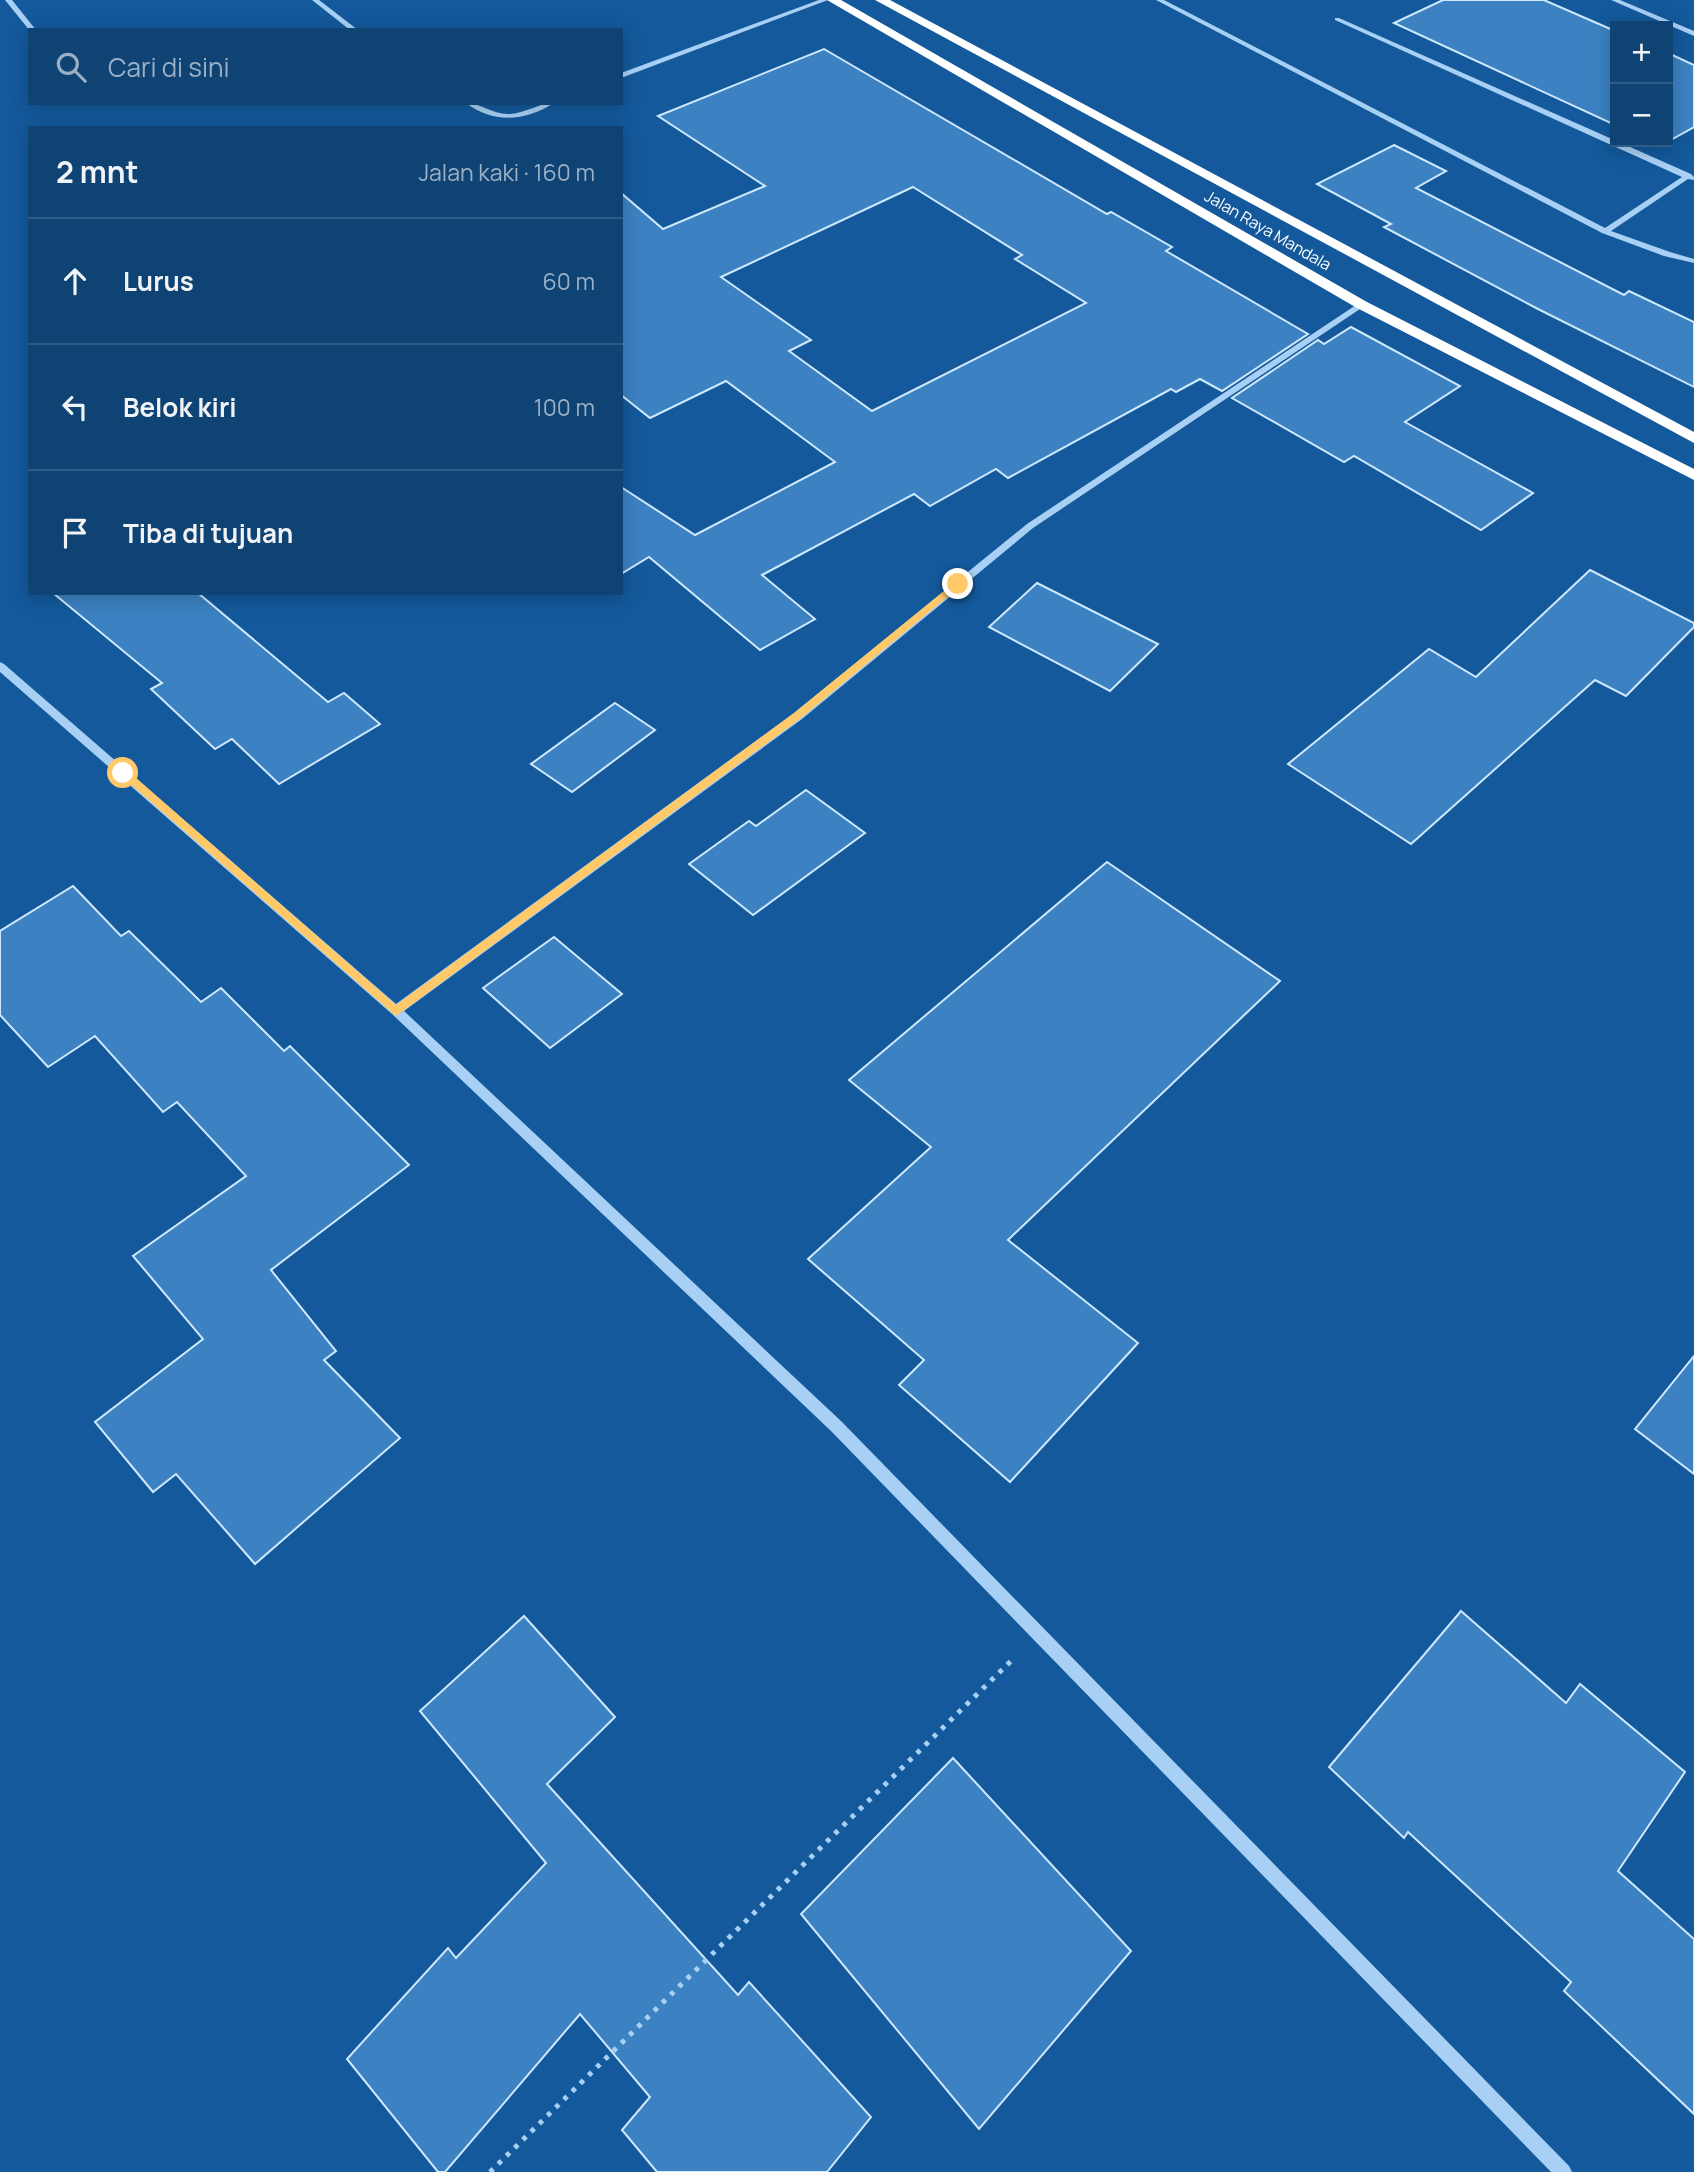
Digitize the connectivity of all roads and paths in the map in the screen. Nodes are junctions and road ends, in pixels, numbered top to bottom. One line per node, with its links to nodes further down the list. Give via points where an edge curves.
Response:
1 (8, 0): 11 (street)
2 (316, 0): 12 (street)
3 (825, 0): 14 (street)
4 (832, 0): 18 (highway, Jalan Raya Mandala)
5 (881, 0): 18 (highway, Jalan Raya Mandala)
6 (1159, 0): 19 (street)
7 (1615, 0): 9 (street)
8 (1645, 0): 9 (street)
9 (1632, 7): 13 (street)
10 (1337, 19): 17 (street)
11 (31, 28)
12 (352, 28)
13 (1694, 34)
14 (623, 75)
15 (472, 105): 16 (street, via 491,116 504,117)
16 (546, 105)
17 (1691, 178): 19 (street)
18 (1180, 180): 21 (highway, Jalan Raya Mandala); 22 (highway, Jalan Raya Mandala)
19 (1605, 231): 20 (street)
20 (1694, 261)
21 (1362, 305): 23 (highway, Jalan Raya Mandala); 25 (street, via 1030,526 798,716)
22 (1694, 438)
23 (1694, 474)
24 (0, 666): 25 (street)
25 (396, 1011): 26 (street, via 836,1426)
26 (1038, 1634): 27 (path); 28 (street)
27 (490, 2172)
28 (1563, 2172)

